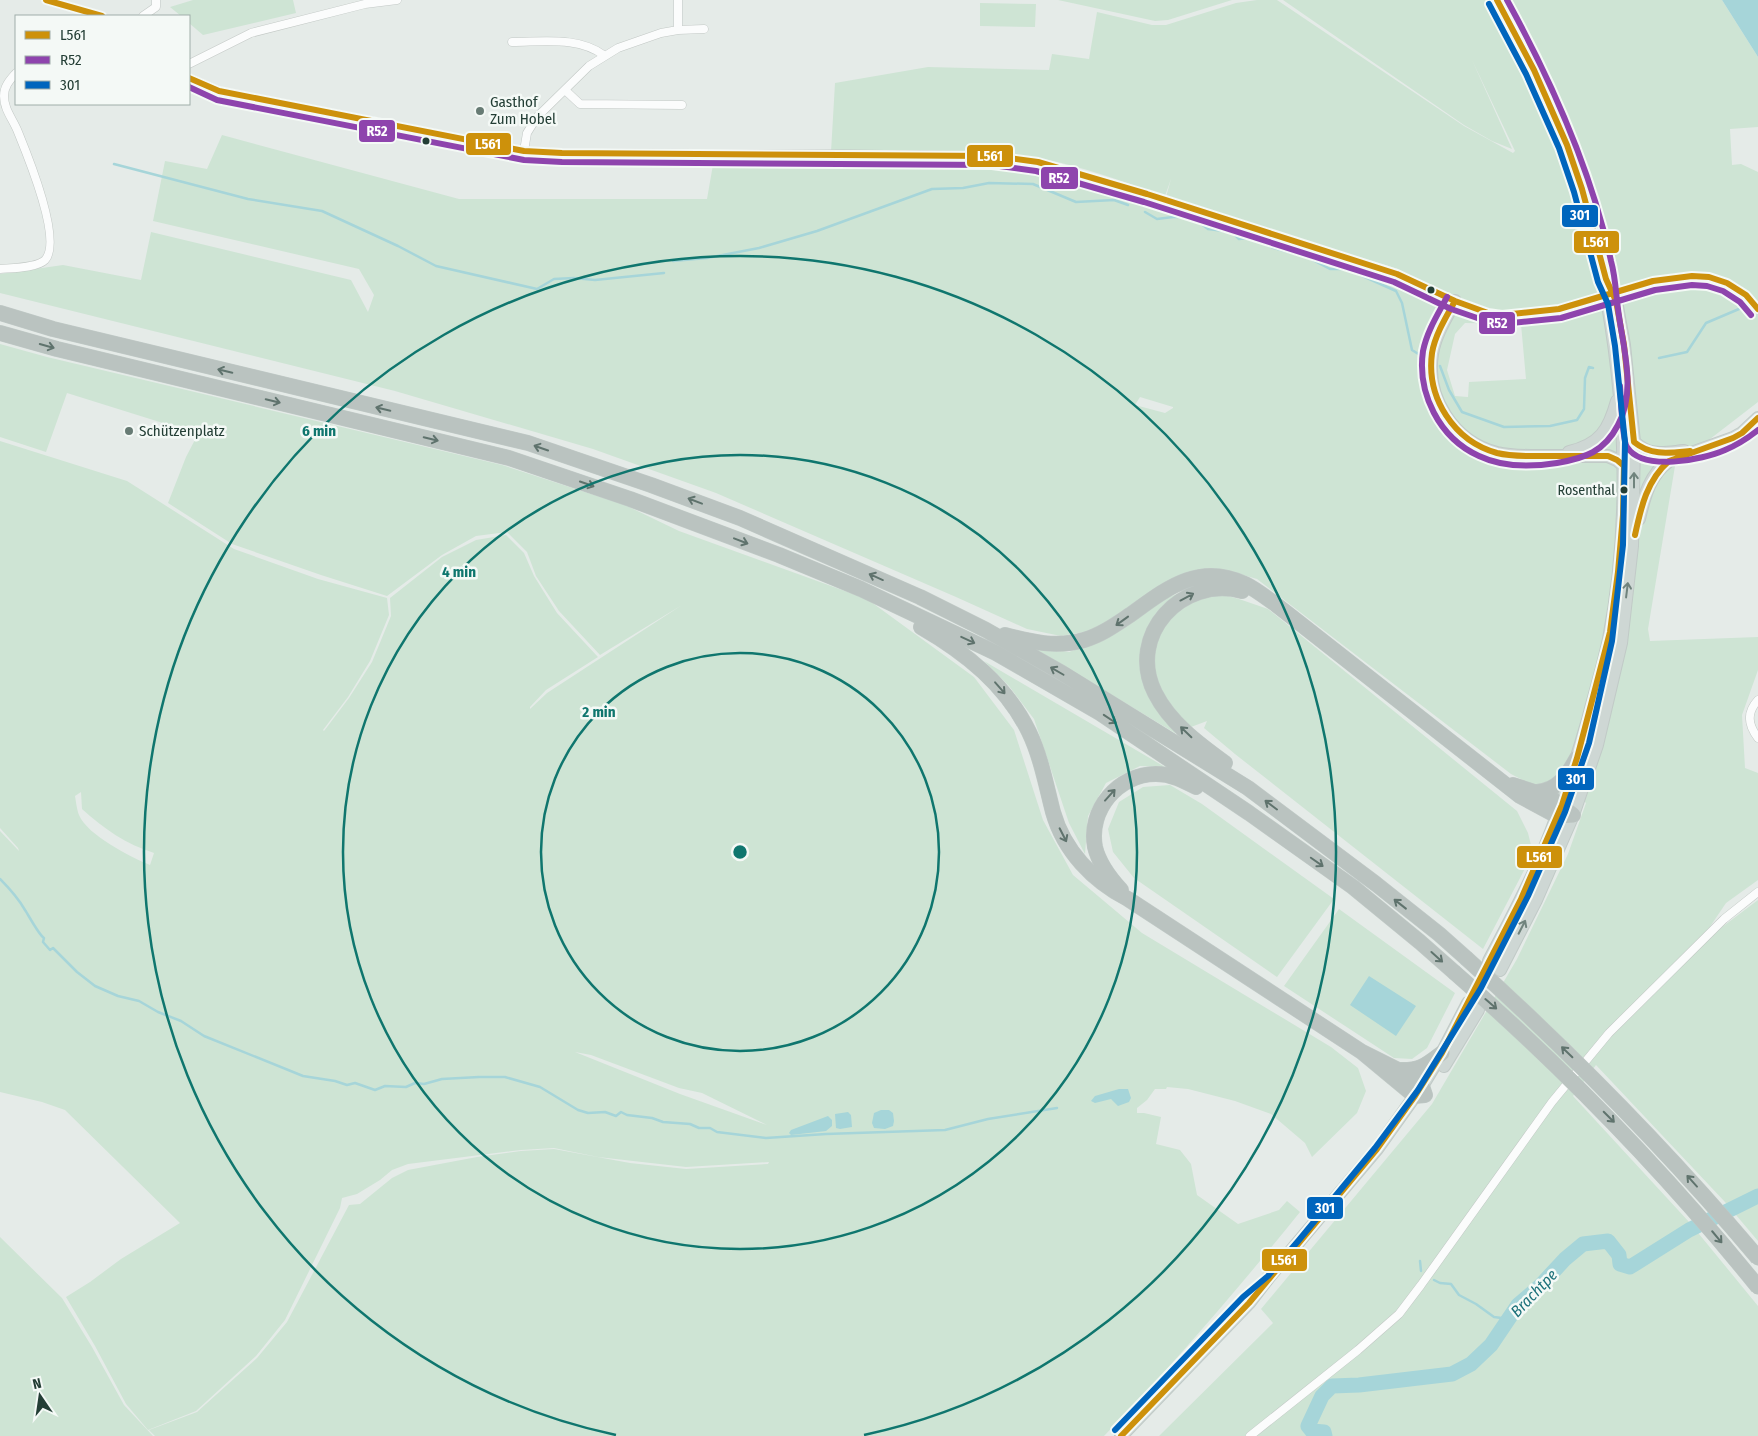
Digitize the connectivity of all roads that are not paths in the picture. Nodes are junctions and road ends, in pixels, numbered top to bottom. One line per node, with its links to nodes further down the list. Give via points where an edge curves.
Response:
1 (46, 0): 6 (street)
2 (156, 0): 8 (street, via 156,7)
3 (397, 0): 13 (street, via 365,4 251,33)
4 (678, 0): 10 (street)
5 (1497, 0): 23 (main road, bridge, via 1534,70 1567,145)
6 (72, 3): 7 (street)
7 (100, 15)
8 (144, 15)
9 (704, 29): 10 (street)
10 (678, 30): 12 (street, via 618,48)
11 (512, 42): 12 (street, via 583,44)
12 (605, 56): 16 (street, via 589,66)
13 (190, 64)
14 (15, 74): 19 (street, via 6,86 5,107 17,129 37,183 50,246 45,260 38,265)
15 (190, 78): 18 (street, via 219,91)
16 (565, 90): 17 (street, via 580,104); 18 (street, via 530,127)
17 (682, 105)
18 (524, 151): 22 (street, via 993,156 1038,162 1397,274)
19 (0, 269)
20 (1628, 289): 24 (street, via 1678,277 1708,277 1727,283 1746,295)
21 (1594, 300): 22 (street, via 1559,309 1502,315)
22 (1455, 301): 31 (main road, via 1441,325 1432,353 1431,378 1444,415 1467,439 1481,447 1512,455)
23 (1612, 303): 27 (main road); 29 (main road, via 1624,345)
24 (1758, 309)
25 (0, 313): 36 (highway, one-way to 25, via 920,597 740,518 528,443 62,332)
26 (0, 333): 34 (highway, one-way to 34, via 509,458 779,555)
27 (1619, 393): 31 (main road, via 1611,422 1603,434 1583,448); 32 (main road)
28 (1758, 418): 30 (main road, via 1733,438)
29 (1634, 442): 30 (main road, via 1642,450 1650,452); 33 (main road, one-way to 29)
30 (1698, 450): 33 (main road, via 1669,461 1655,474 1642,504)
31 (1550, 456): 32 (main road, via 1608,456)
32 (1624, 466): 37 (main road)
33 (1632, 546): 37 (main road, one-way to 33)
34 (860, 590): 45 (highway, one-way to 45, via 996,653 1100,713); 47 (highway, one-way to 47, via 962,654 1004,693 1029,733 1057,824 1068,845 1094,877)
35 (1274, 603): 36 (highway, one-way to 36, via 1235,580 1199,577 1171,586 1113,627 1083,641 1043,644); 41 (highway); 42 (highway, one-way to 35, via 1236,771 1195,741 1166,712 1152,685 1148,650 1162,617 1182,599 1199,591 1235,589)
36 (986, 630): 42 (highway, one-way to 36)
37 (1615, 638): 40 (main road); 44 (main road, via 1597,745)
38 (1758, 700): 39 (street, via 1752,707 1749,721)
39 (1758, 738)
40 (1577, 758): 43 (highway, via 1560,783); 44 (main road)
41 (1497, 778): 43 (highway); 44 (highway, via 1530,802)
42 (1248, 788): 54 (highway, one-way to 42, bridge, via 1625,1110 1466,958 1376,884)
43 (1536, 792): 44 (highway, via 1550,797)
44 (1564, 812): 48 (main road); 49 (main road, one-way to 44, via 1536,900)
45 (1249, 813): 47 (highway, one-way to 45, via 1101,863 1094,839 1101,807 1124,783 1148,774 1174,777); 55 (highway, one-way to 55, bridge, via 1352,887 1420,942 1538,1047 1618,1126 1694,1209)
46 (1758, 892): 57 (street, via 1724,919 1609,1033 1552,1102 1398,1314)
47 (1128, 899): 50 (highway)
48 (1489, 961)
49 (1500, 970)
50 (1362, 1052): 52 (highway); 53 (highway)
51 (1442, 1053): 52 (highway, via 1424,1067); 53 (main road); 53 (main road, via 1473,1006)
52 (1398, 1070): 53 (highway)
53 (1421, 1093): 56 (main road, via 1306,1246)
54 (1758, 1258)
55 (1758, 1288)
56 (1121, 1436)
57 (1250, 1436)

